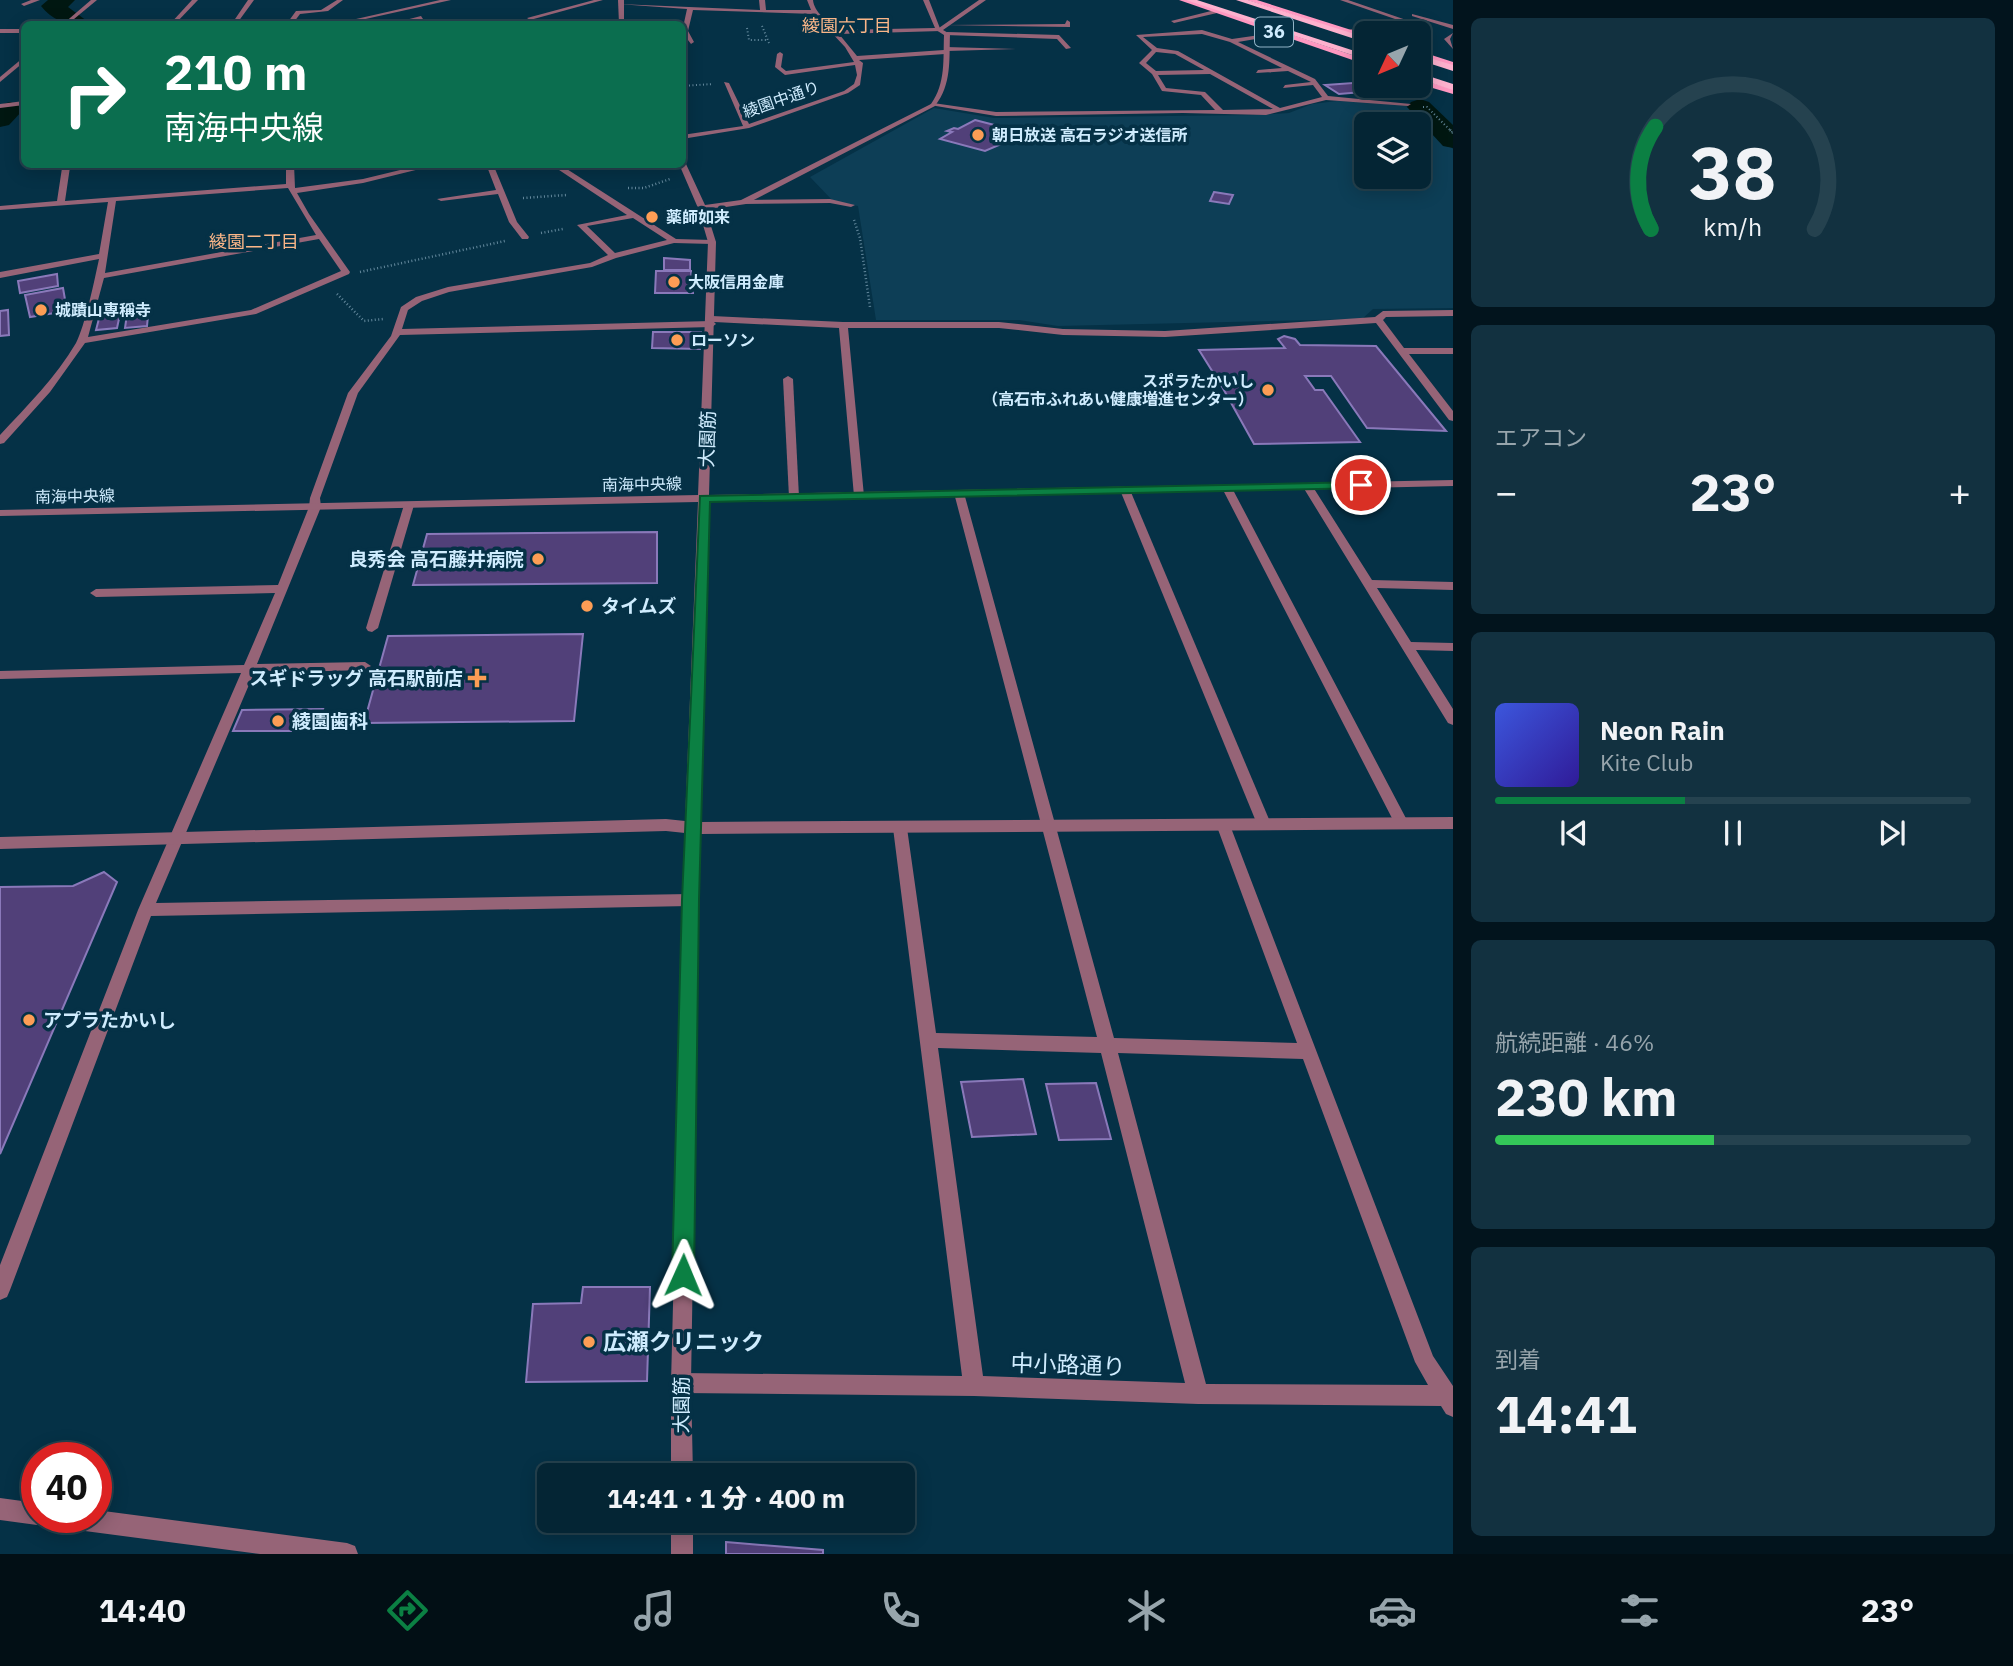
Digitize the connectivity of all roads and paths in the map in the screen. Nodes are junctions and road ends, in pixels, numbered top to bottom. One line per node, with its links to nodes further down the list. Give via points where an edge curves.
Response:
1 (37, 0): 21 (street)
2 (94, 0): 33 (street)
3 (195, 0): 35 (street)
4 (251, 0): 36 (street)
5 (340, 0): 26 (street)
6 (448, 0): 39 (street)
7 (600, 0): 41 (street)
8 (717, 0): 27 (street)
9 (810, 0): 29 (street)
10 (926, 0): 49 (street)
11 (983, 0): 45 (street)
12 (1182, 0): 30 (main road, 36)
13 (1190, 0): 72 (highway)
14 (1204, 0): 70 (highway)
15 (1222, 0): 64 (highway)
16 (1240, 0): 60 (highway)
17 (1251, 0): 51 (main road, 36)
18 (1343, 0): 23 (street)
19 (762, 1): 28 (street)
20 (621, 2): 25 (street); 42 (street)
21 (24, 4)
22 (1366, 4): 23 (street)
23 (1358, 5): 34 (street)
24 (317, 6): 26 (street)
25 (690, 9): 27 (street); 46 (street)
26 (326, 11): 37 (street, via 298,12); 38 (street)
27 (716, 11): 28 (street)
28 (763, 12): 29 (street); 61 (path)
29 (815, 12): 53 (street)
30 (1214, 12): 54 (street, via 1174,24); 55 (main road, 36)
31 (1414, 15): 47 (street)
32 (421, 18): 40 (street)
33 (70, 20)
34 (1401, 20): 43 (street); 51 (street)
35 (175, 21)
36 (236, 21)
37 (291, 21)
38 (338, 21)
39 (354, 21)
40 (408, 21)
41 (520, 21)
42 (622, 21)
43 (1405, 21)
44 (1067, 22): 45 (street, via 1068,26)
45 (948, 25): 49 (street)
46 (686, 27)
47 (1453, 27)
48 (747, 28): 61 (path, via 749,40)
49 (939, 30): 53 (street); 58 (street)
50 (21, 31): 52 (street)
51 (1350, 31): 56 (main road, 36)
52 (2, 32)
53 (832, 32): 75 (street)
54 (1202, 32): 62 (street); 68 (street, via 1138,36)
55 (1279, 33): 62 (street); 73 (main road, 36)
56 (1354, 33)
57 (686, 34): 63 (street)
58 (947, 34): 66 (street, via 1059,37); 69 (street)
59 (1453, 34): 65 (street, via 1447,38)
60 (1354, 35)
61 (765, 40): 71 (path)
62 (1232, 41): 81 (street)
63 (691, 43)
64 (1354, 43)
65 (1452, 45)
66 (1068, 48)
67 (1013, 49): 69 (street)
68 (1155, 50): 83 (street, via 1176,52); 85 (street, via 1142,62)
69 (946, 51): 75 (street); 99 (street, via 947,78)
70 (1354, 53)
71 (780, 54): 75 (street, via 778,67 785,73)
72 (1354, 54)
73 (1354, 54)
74 (1432, 59): 80 (highway)
75 (858, 61): 104 (street, 綾園中通り, via 861,78 846,92)
76 (21, 62): 78 (street)
77 (0, 66): 78 (street)
78 (16, 66): 79 (street); 88 (street)
79 (21, 66)
80 (1453, 66)
81 (1289, 68): 84 (street); 92 (street)
82 (1432, 68): 86 (highway)
83 (1215, 72): 85 (street); 102 (street)
84 (1258, 72)
85 (1154, 73): 103 (street, via 1164,90 1203,93)
86 (1453, 74)
87 (1432, 77): 90 (highway)
88 (0, 80)
89 (1432, 80): 95 (highway)
90 (1453, 81)
91 (726, 83): 93 (path); 104 (street)
92 (1314, 83): 94 (street); 96 (street)
93 (686, 86)
94 (1285, 86)
95 (1453, 89)
96 (1326, 98): 98 (street); 102 (street)
97 (21, 103): 100 (street)
98 (1408, 104)
99 (933, 105): 103 (street, via 996,114); 120 (street)
100 (0, 106)
101 (1427, 107): 105 (path)
102 (1279, 110): 103 (street)
103 (1221, 112)
104 (747, 127): 106 (street, 綾園中通り)
105 (1453, 133)
106 (686, 136)
107 (66, 168): 119 (street)
108 (290, 168): 114 (street)
109 (420, 168): 114 (street, via 363,181)
110 (491, 168): 116 (street)
111 (560, 168): 115 (street)
112 (684, 168): 113 (street, 大園筋)
113 (688, 177): 115 (path, via 644,188); 124 (street, 大園筋)
114 (291, 189): 118 (street); 127 (street)
115 (594, 191): 116 (path); 125 (street)
116 (504, 198): 117 (street); 121 (street); 128 (street)
117 (441, 200)
118 (112, 201): 119 (street); 131 (street)
119 (61, 202): 123 (street)
120 (743, 202): 122 (street); 124 (street)
121 (492, 205)
122 (851, 205): 142 (path)
123 (0, 208)
124 (702, 208): 130 (street, 大園筋)
125 (633, 216): 126 (street); 129 (street)
126 (581, 225): 128 (path); 132 (street)
127 (321, 236): 133 (street); 135 (street)
128 (525, 237): 133 (path)
129 (674, 241): 130 (street); 132 (street)
130 (712, 242): 140 (street, 大園筋)
131 (104, 255): 134 (street); 135 (street)
132 (613, 256): 138 (street, via 592,265 448,290 419,299 404,309)
133 (346, 272): 136 (street)
134 (0, 275)
135 (100, 276): 144 (street)
136 (325, 279): 138 (path, via 364,321); 144 (street, via 253,312)
137 (1453, 313): 139 (street, via 1383,314)
138 (401, 317): 143 (street)
139 (1378, 320): 142 (street, via 1165,334 1063,332 999,325); 145 (street)
140 (712, 322): 141 (street); 143 (street); 157 (street, 大園筋)
141 (843, 325): 142 (street); 155 (street)
142 (873, 325)
143 (396, 332): 159 (street, via 353,393)
144 (82, 341): 149 (street, via 47,390)
145 (1402, 351): 146 (street); 148 (street)
146 (1453, 351)
147 (788, 379): 156 (street)
148 (1453, 418)
149 (0, 441)
150 (1453, 483): 151 (street, 南海中央線)
151 (1308, 487): 152 (street, 南海中央線); 161 (street)
152 (1227, 488): 153 (street, 南海中央線); 175 (street)
153 (1125, 491): 154 (street, 南海中央線); 174 (street)
154 (959, 493): 155 (street, 南海中央線); 176 (street)
155 (859, 496): 156 (street, 南海中央線)
156 (794, 497): 157 (street, 南海中央線)
157 (704, 498): 158 (street, 南海中央線); 177 (street, 大園筋)
158 (409, 505): 159 (street, 南海中央線); 165 (street)
159 (315, 507): 160 (street, 南海中央線); 163 (street)
160 (0, 513)
161 (1371, 584): 162 (street); 166 (street)
162 (1453, 586)
163 (283, 589): 164 (street); 169 (street)
164 (96, 593)
165 (372, 628)
166 (1408, 646): 167 (street); 171 (street)
167 (1453, 647)
168 (365, 666): 169 (street)
169 (249, 669): 170 (street); 179 (street)
170 (0, 675)
171 (1453, 720)
172 (1453, 823): 175 (street)
173 (1223, 824): 174 (street); 176 (street); 185 (street)
174 (1264, 824): 175 (street)
175 (1402, 824)
176 (1050, 826): 178 (street); 184 (street)
177 (694, 828): 178 (street); 179 (street); 181 (street, 大園筋)
178 (900, 828): 183 (street)
179 (178, 837): 180 (street); 182 (street)
180 (0, 843)
181 (690, 900): 182 (street); 187 (street, 大園筋)
182 (146, 910): 186 (street)
183 (930, 1040): 184 (street); 188 (street)
184 (1107, 1045): 185 (street); 189 (street)
185 (1308, 1051): 190 (street, via 1424,1362)
186 (0, 1290)
187 (681, 1383): 188 (street, 中小路通り); 191 (street, 大園筋)
188 (974, 1386): 189 (street, 中小路通り)
189 (1198, 1394): 190 (street, 中小路通り)
190 (1451, 1400)
191 (682, 1463)
192 (0, 1509): 193 (street)
193 (21, 1512)
194 (112, 1523): 196 (street)
195 (682, 1533): 197 (street)
196 (347, 1554)
197 (682, 1554)

